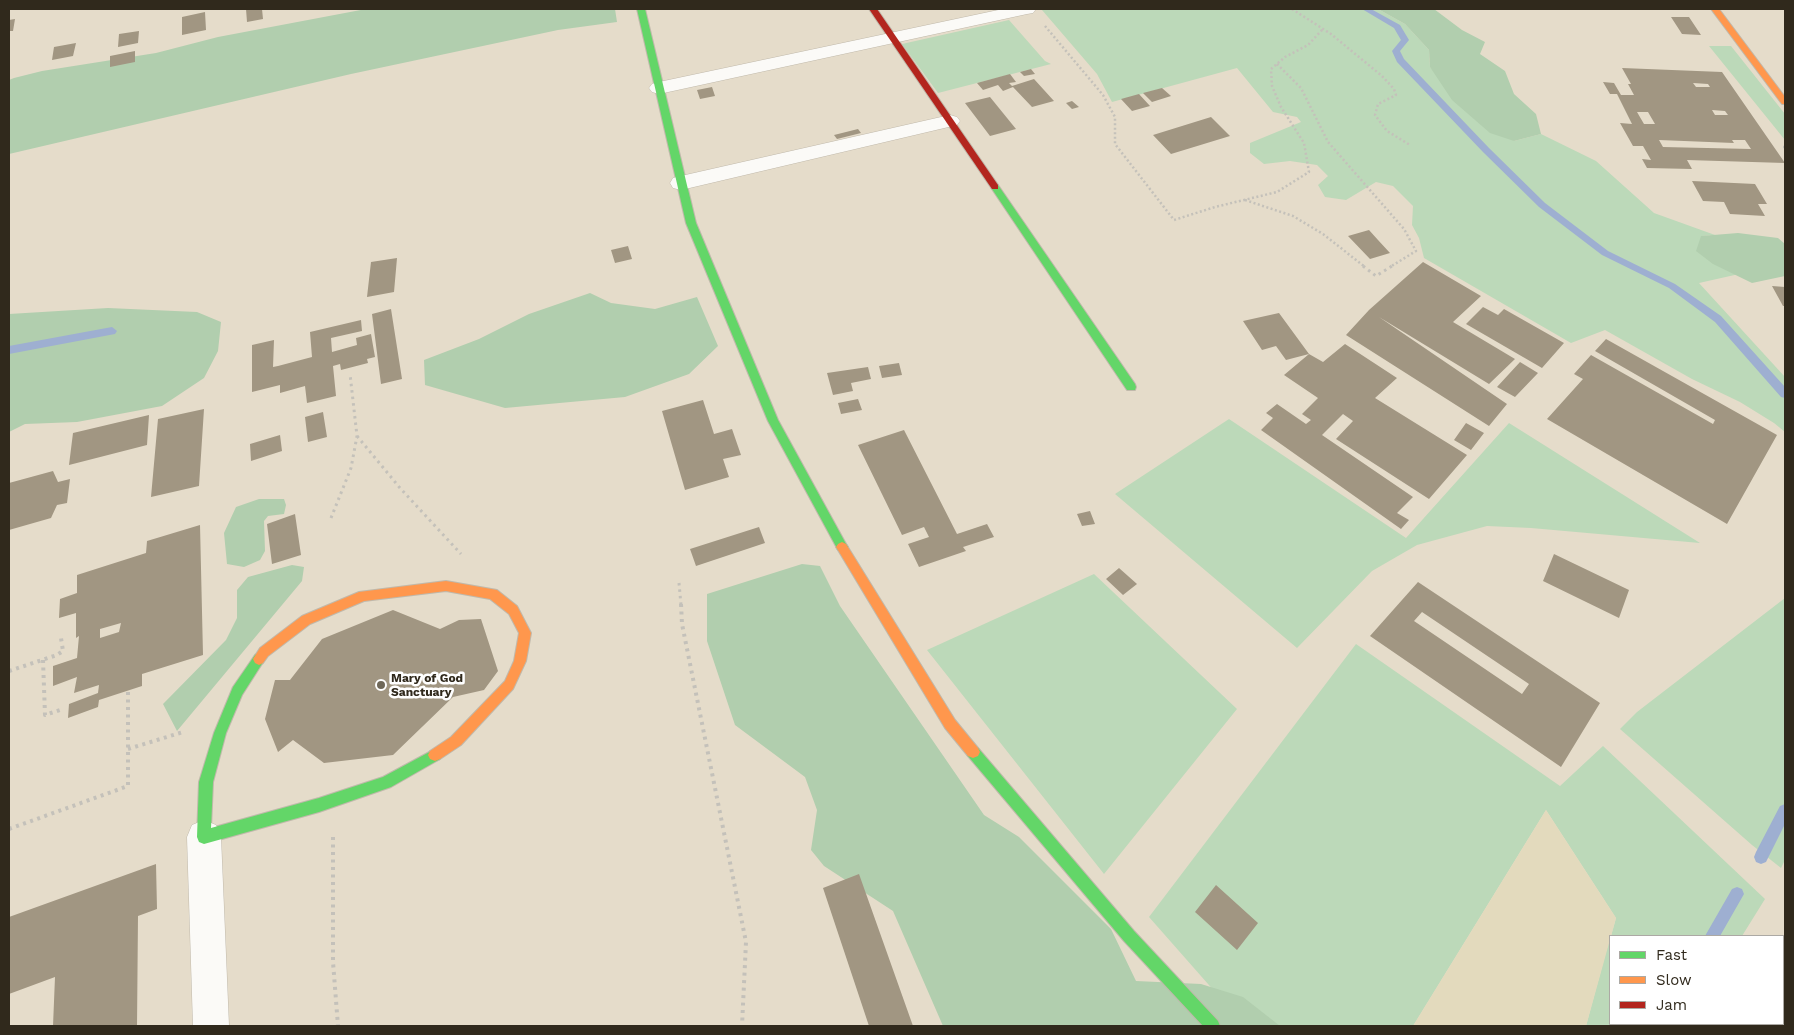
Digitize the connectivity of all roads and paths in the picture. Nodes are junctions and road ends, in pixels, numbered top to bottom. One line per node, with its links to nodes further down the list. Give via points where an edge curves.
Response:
1 (642, 9): 10 (street)
2 (873, 9): 8 (street)
3 (1027, 9): 8 (street)
4 (1292, 9): 7 (path)
5 (1715, 9): 11 (street)
6 (1043, 23): 15 (path, via 1103,95 1115,117 1115,144 1174,220)
7 (1324, 29): 9 (path, via 1308,46); 13 (path, via 1394,89 1396,95 1378,104 1375,115 1388,131)
8 (893, 38): 10 (street); 12 (street)
9 (1277, 64): 15 (path, via 1271,69 1272,86 1304,143 1309,172 1277,192); 15 (path, via 1301,88 1328,142 1404,229 1416,251 1376,276 1323,234 1294,216)
10 (659, 88): 14 (street)
11 (1785, 102)
12 (950, 121): 14 (street); 17 (street)
13 (1410, 146)
14 (681, 183): 35 (street, via 690,224 773,422 832,531 950,724 1129,936)
15 (1245, 200)
16 (350, 374): 18 (path)
17 (1131, 387)
18 (357, 436): 19 (path, via 351,468); 21 (path, via 400,488 457,548)
19 (331, 518)
20 (679, 583): 34 (path, via 682,624 746,942)
21 (493, 594): 27 (street, via 446,586 363,596 306,620 264,652 237,691); 29 (street, via 513,610 525,633 520,661 509,685 456,740 429,759 386,782)
22 (61, 638): 23 (path, via 63,651)
23 (43, 660): 24 (path); 26 (path, via 46,715)
24 (9, 671)
25 (128, 691): 28 (path)
26 (60, 710)
27 (227, 718): 28 (path); 31 (street, via 206,782)
28 (128, 749): 30 (path, via 128,786)
29 (333, 800): 31 (street); 33 (path, via 333,962)
30 (9, 829)
31 (204, 837): 32 (street)
32 (211, 1026)
33 (338, 1026)
34 (742, 1026)
35 (1213, 1026)

